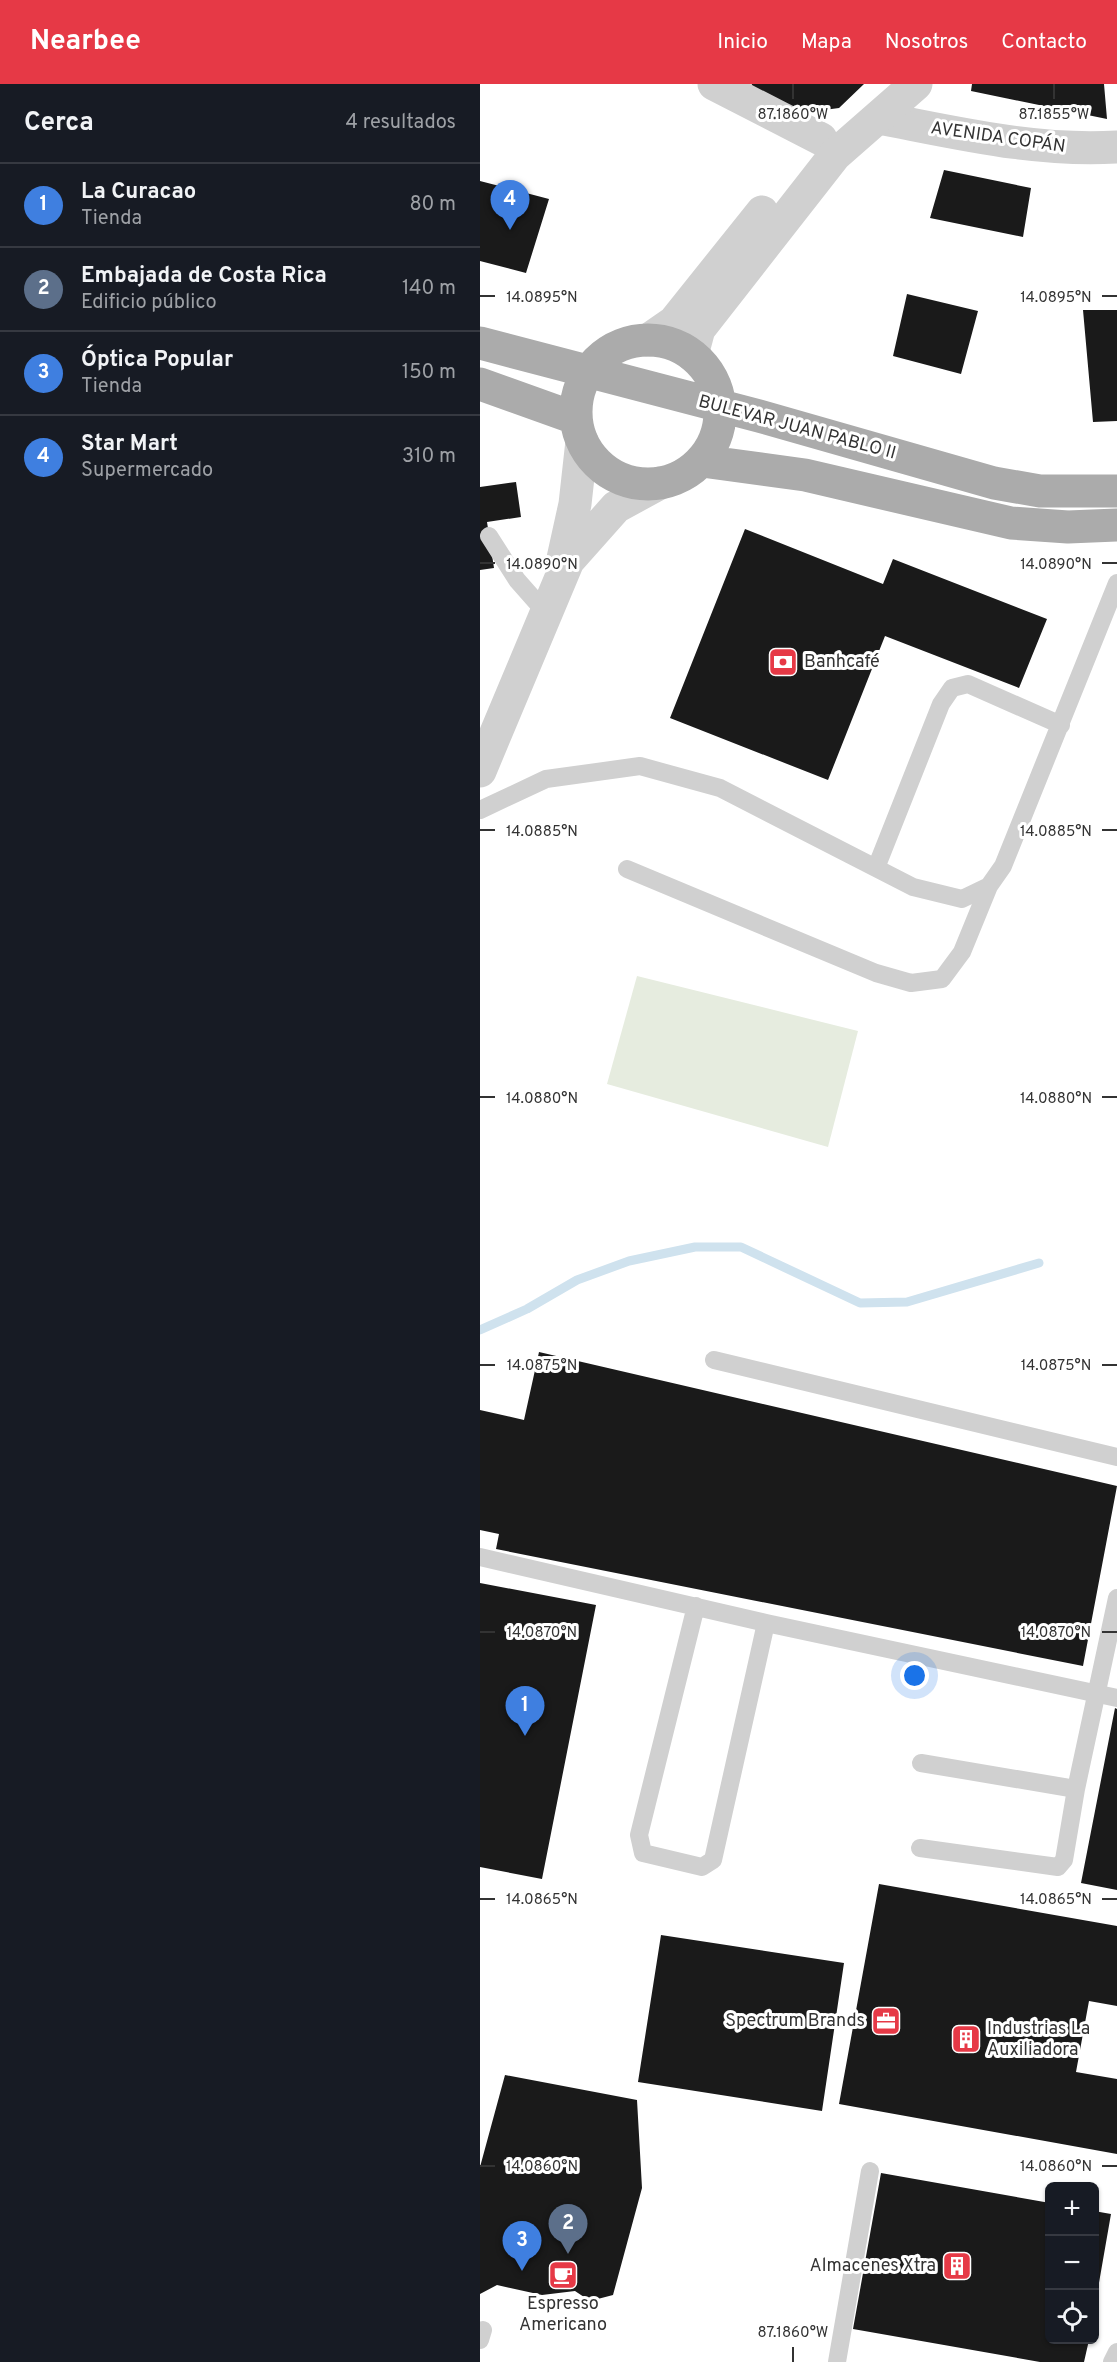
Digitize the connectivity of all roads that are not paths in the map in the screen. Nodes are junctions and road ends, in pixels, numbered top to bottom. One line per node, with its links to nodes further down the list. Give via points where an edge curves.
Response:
1 (714, 84): 5 (street)
2 (886, 84): 5 (street)
3 (916, 84): 4 (street)
4 (879, 118): 6 (street, AVENIDA COPÁN, via 998,141 1078,149); 11 (street, via 836,155 699,329)
5 (821, 139): 8 (street, via 674,322)
6 (1117, 147)
7 (480, 328): 10 (main road)
8 (648, 340): 10 (main road, via 624,344); 11 (main road, via 671,344)
9 (480, 343): 17 (main road, BULEVAR JUAN PABLO II, via 994,483 1040,491)
10 (603, 355): 13 (main road, via 587,372 577,394)
11 (700, 364): 14 (main road, via 718,394 721,418 715,441); 15 (main road, BULEVAR JUAN PABLO II, via 749,391 925,448 1021,473)
12 (480, 384): 13 (main road)
13 (578, 430): 16 (main road, via 595,461 613,476 636,483); 21 (street, via 573,516)
14 (702, 461): 16 (main road, via 683,475); 18 (main road, via 805,475 1011,523)
15 (1117, 477)
16 (660, 483): 21 (street, via 616,507 599,523 567,561)
17 (1117, 491)
18 (1117, 525)
19 (489, 536): 21 (lane, via 518,580)
20 (1117, 583): 22 (lane)
21 (551, 604): 23 (street)
22 (1061, 725): 25 (lane, via 968,684 952,688 941,704); 27 (lane, via 1003,866)
23 (480, 771)
24 (480, 810): 25 (lane, via 546,779 640,766 720,788)
25 (876, 868): 27 (lane, via 913,886 962,899)
26 (627, 869): 27 (lane, via 876,973 910,983 942,979 962,952)
27 (989, 886)
28 (714, 1360): 29 (lane)
29 (1117, 1456)
30 (480, 1557): 32 (lane)
31 (1117, 1598): 34 (lane)
32 (696, 1606): 33 (lane); 33 (lane, via 639,1834 643,1853 702,1867 713,1860)
33 (766, 1623): 34 (lane)
34 (1096, 1694): 35 (lane); 37 (lane)
35 (1117, 1698)
36 (921, 1763): 37 (lane)
37 (1076, 1789): 38 (lane, via 1064,1860 1058,1867)
38 (920, 1848)
39 (870, 2171): 41 (lane)
40 (1117, 2352): 42 (lane)
41 (837, 2362)
42 (1113, 2362)

